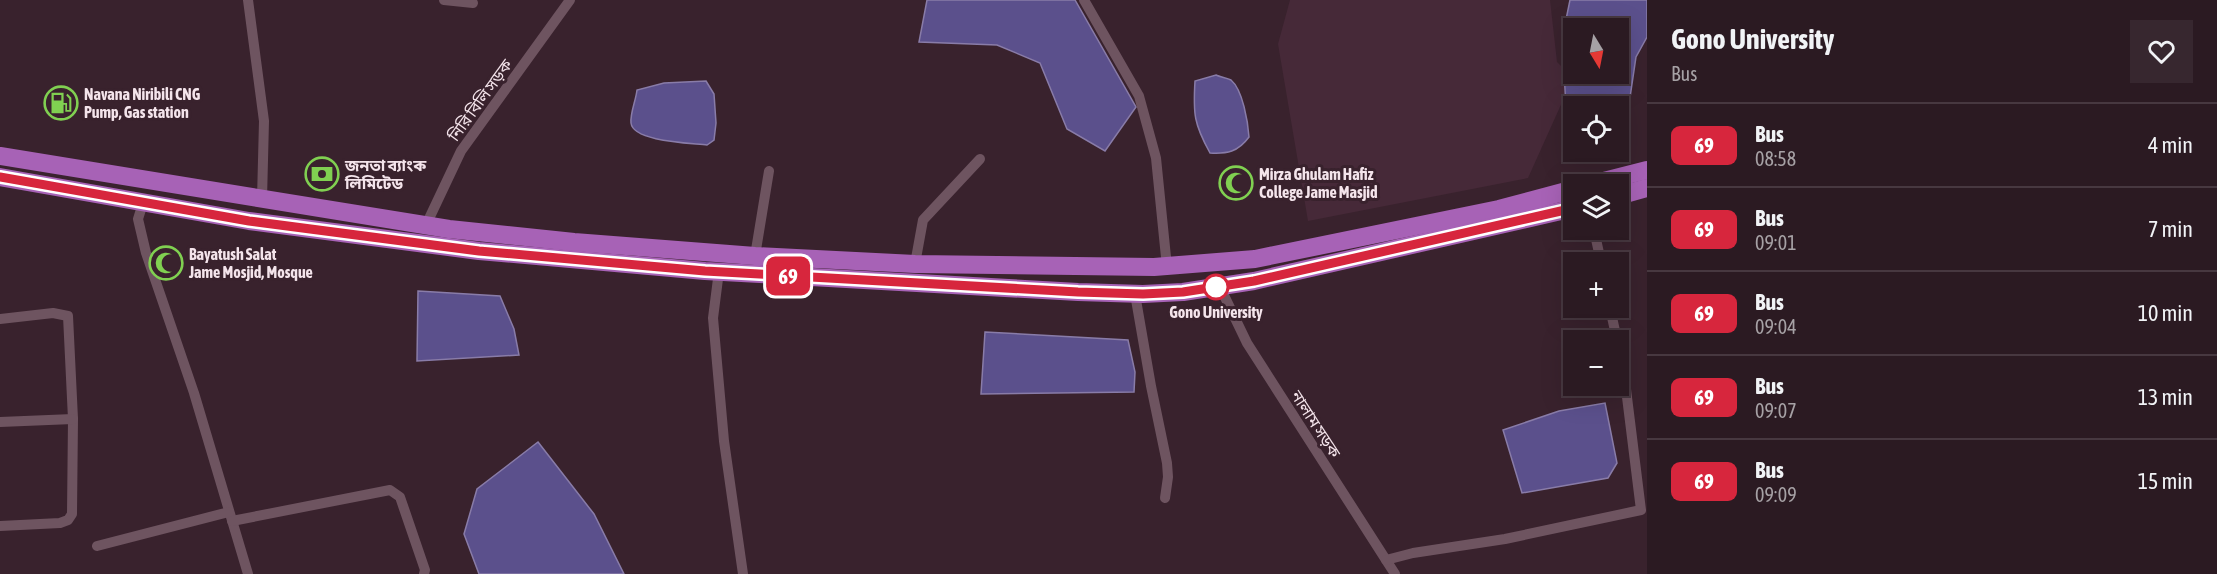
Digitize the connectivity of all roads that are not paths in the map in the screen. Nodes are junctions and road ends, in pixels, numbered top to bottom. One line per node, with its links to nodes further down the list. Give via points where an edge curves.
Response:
1 (248, 0): 15 (street, via 264,121)
2 (444, 0): 5 (street)
3 (570, 0): 18 (street, নিরি বিলি সড়ক, via 461,151)
4 (1084, 0): 21 (street, via 1139,96 1156,158)
5 (473, 3)
6 (0, 156): 15 (highway)
7 (980, 159): 20 (street, via 923,220)
8 (1647, 170): 10 (highway)
9 (769, 171): 19 (street)
10 (1629, 175)
11 (0, 177): 16 (highway)
12 (1647, 188): 14 (highway)
13 (1563, 192): 21 (highway, via 1499,209 1255,259)
14 (1629, 193)
15 (262, 199): 18 (highway)
16 (143, 203): 22 (highway, via 479,251); 30 (street, via 138,219 146,252)
17 (1563, 211): 23 (highway)
18 (426, 225): 19 (highway, via 574,242)
19 (755, 256): 20 (highway)
20 (915, 264): 21 (highway)
21 (1167, 267)
22 (719, 271): 24 (highway); 36 (street, via 713,318 724,441)
23 (1220, 287): 24 (highway); 33 (street, নালাম সড়ক, via 1247,343)
24 (1135, 294): 29 (street, via 1167,463)
25 (0, 319): 27 (street, via 54,313 68,316)
26 (1627, 396): 33 (street, via 1641,510)
27 (73, 419): 28 (street); 31 (street, via 72,514 68,520)
28 (0, 422)
29 (1165, 498)
30 (231, 517): 32 (street); 34 (street); 35 (street, via 390,490 400,497)
31 (0, 526)
32 (97, 546)
33 (1386, 560): 37 (street, নালাম সড়ক)
34 (248, 574)
35 (424, 574)
36 (743, 574)
37 (1395, 574)

